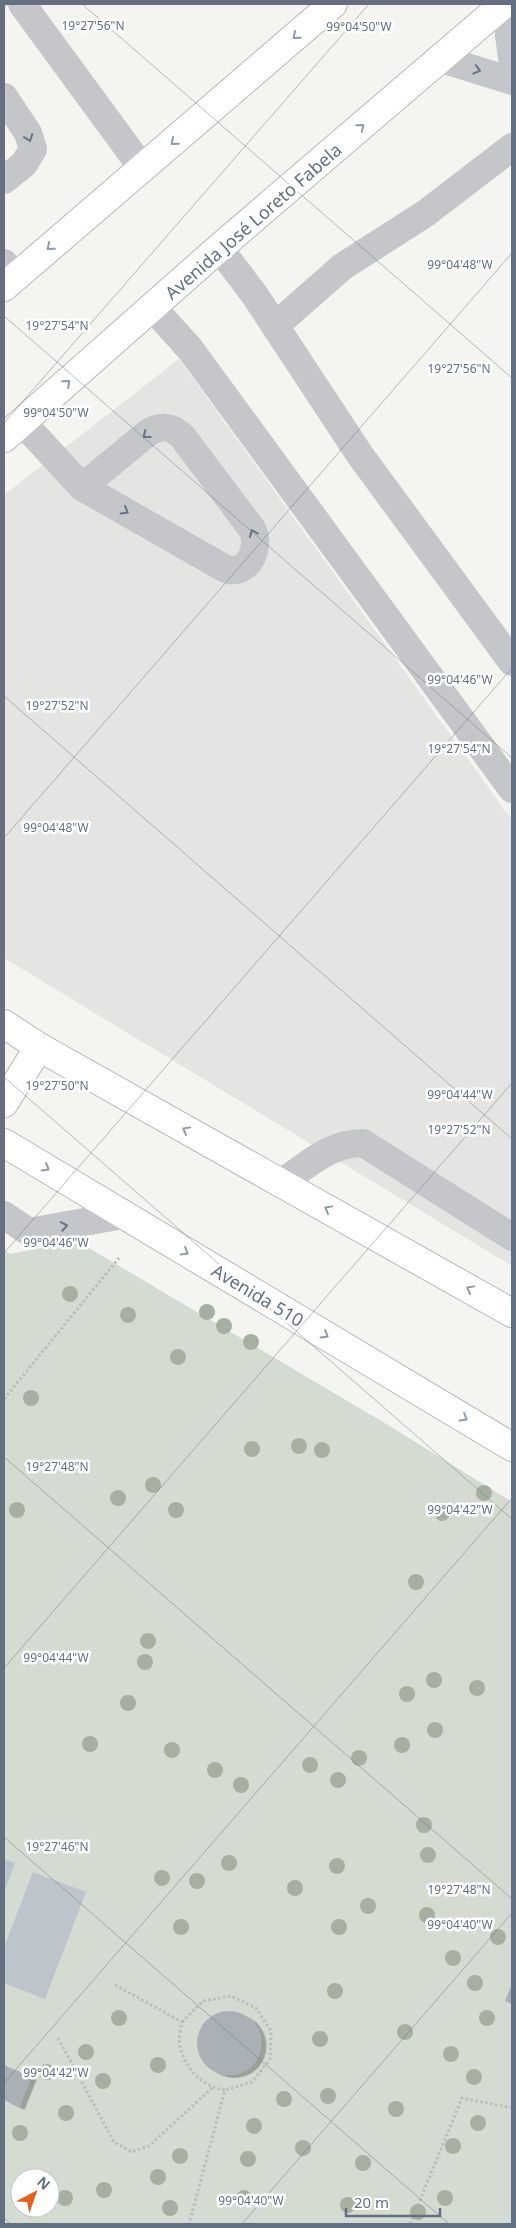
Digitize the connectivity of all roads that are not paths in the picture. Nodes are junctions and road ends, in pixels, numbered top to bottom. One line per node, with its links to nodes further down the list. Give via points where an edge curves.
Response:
1 (22, 4): 9 (street)
2 (333, 4): 9 (main road, one-way to 9)
3 (504, 4): 4 (street); 5 (main road, Avenida José Loreto Fabela)
4 (512, 58)
5 (441, 59): 6 (street, one-way to 6); 11 (main road, Avenida José Loreto Fabela, one-way to 5)
6 (512, 81)
7 (4, 97): 10 (street, one-way to 10, via 28,133 32,150 24,164)
8 (512, 147): 14 (street, via 426,213 342,267)
9 (143, 168): 12 (main road, one-way to 12)
10 (4, 180)
11 (219, 248): 13 (main road, Avenida José Loreto Fabela); 14 (street)
12 (7, 276)
13 (153, 308): 15 (main road, Avenida José Loreto Fabela, one-way to 13); 18 (street, via 190,349)
14 (276, 326): 17 (street, via 360,455)
15 (13, 430): 16 (street)
16 (82, 486): 16 (street, one-way to 16, via 229,571 244,566 255,551 256,535 175,430 167,427 149,432)
17 (512, 662)
18 (512, 789)
19 (4, 1024): 20 (main road)
20 (40, 1047): 21 (main road); 23 (main road, one-way to 20)
21 (4, 1103)
22 (4, 1143): 24 (main road, Avenida 510, one-way to 24)
23 (281, 1182): 26 (street, via 332,1148 348,1143 363,1144); 27 (main road, one-way to 23)
24 (123, 1214): 25 (street, one-way to 24, via 29,1232); 28 (main road, Avenida 510, one-way to 28)
25 (4, 1215)
26 (512, 1237)
27 (512, 1313)
28 (512, 1447)

